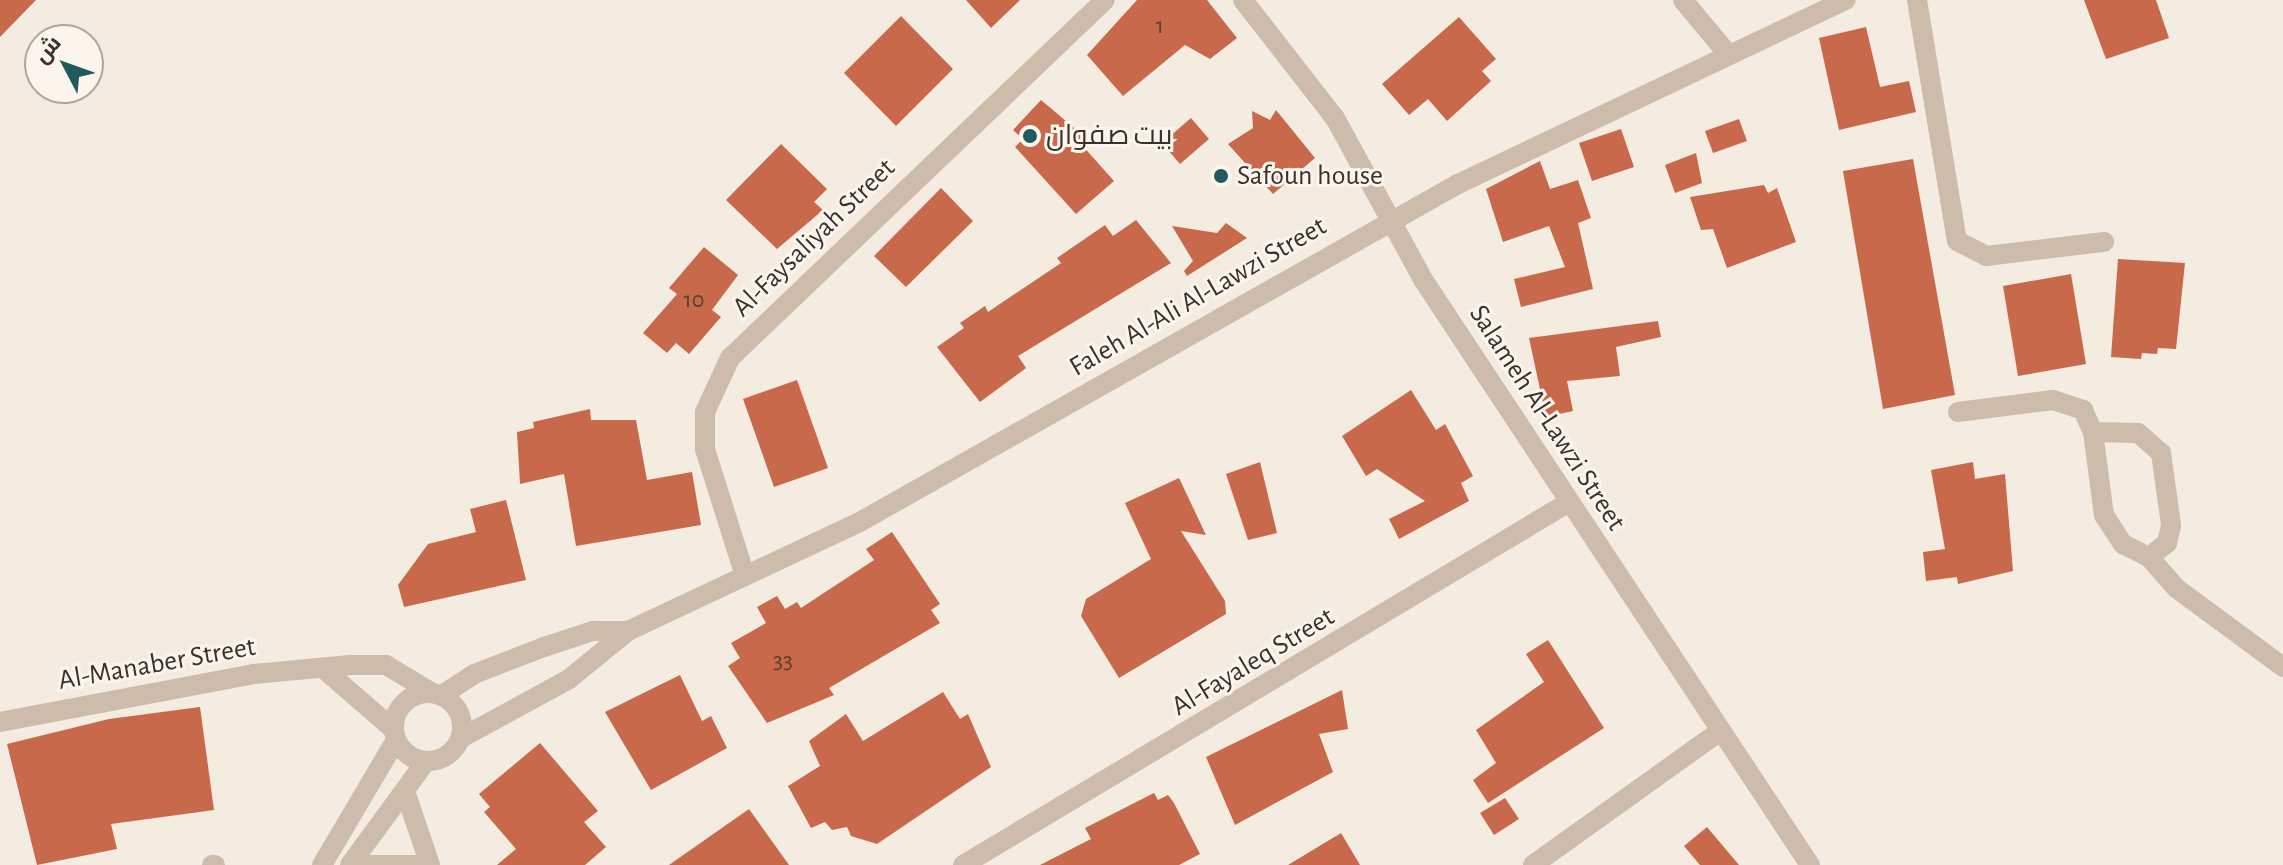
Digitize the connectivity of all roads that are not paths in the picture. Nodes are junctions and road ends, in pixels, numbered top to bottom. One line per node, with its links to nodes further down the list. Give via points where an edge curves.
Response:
1 (1105, 0): 13 (street, Al-Faysaliyah Street, via 730,358 705,412 705,449)
2 (1243, 0): 7 (street, Salameh Al-Lawzi Street, via 1335,118)
3 (1683, 0): 6 (street)
4 (1845, 0): 6 (street, Faleh Al-Ali Al-Lawzi Street)
5 (1917, 0): 8 (street, via 1957,241 1986,256)
6 (1727, 53): 7 (street, Faleh Al-Ali Al-Lawzi Street)
7 (1389, 221): 11 (street, Salameh Al-Lawzi Street); 13 (street, Faleh Al-Ali Al-Lawzi Street, via 956,471)
8 (2104, 242)
9 (1958, 412): 10 (street, via 2071,401)
10 (2093, 432): 12 (street, via 2104,515 2123,544); 12 (street, via 2138,433 2161,453 2171,525 2167,543)
11 (1569, 502): 19 (street, Salameh Al-Lawzi Street); 28 (street, Al-Fayaleq Street)
12 (2149, 557): 15 (street, via 2176,588)
13 (745, 576): 14 (street, Faleh Al-Ali Al-Lawzi Street)
14 (628, 631): 17 (street, Faleh Al-Ali Al-Lawzi Street, via 593,631 544,647); 21 (street, Faleh Al-Ali Al-Lawzi Street, via 569,679)
15 (2283, 667)
16 (324, 669): 17 (street, Al-Manaber Street, via 386,665); 18 (street, Al-Manaber Street, via 254,674); 20 (street)
17 (436, 694): 20 (street, via 401,705); 21 (street, via 459,711)
18 (0, 722)
19 (1720, 731): 29 (street); 30 (street, Salameh Al-Lawzi Street)
20 (395, 735): 22 (street, via 410,757); 24 (street)
21 (461, 738): 22 (street, via 445,757)
22 (426, 761): 23 (street)
23 (406, 794): 25 (street); 27 (street)
24 (322, 865)
25 (350, 865): 26 (street)
26 (418, 865)
27 (430, 865)
28 (963, 865)
29 (1533, 865)
30 (1810, 865)

